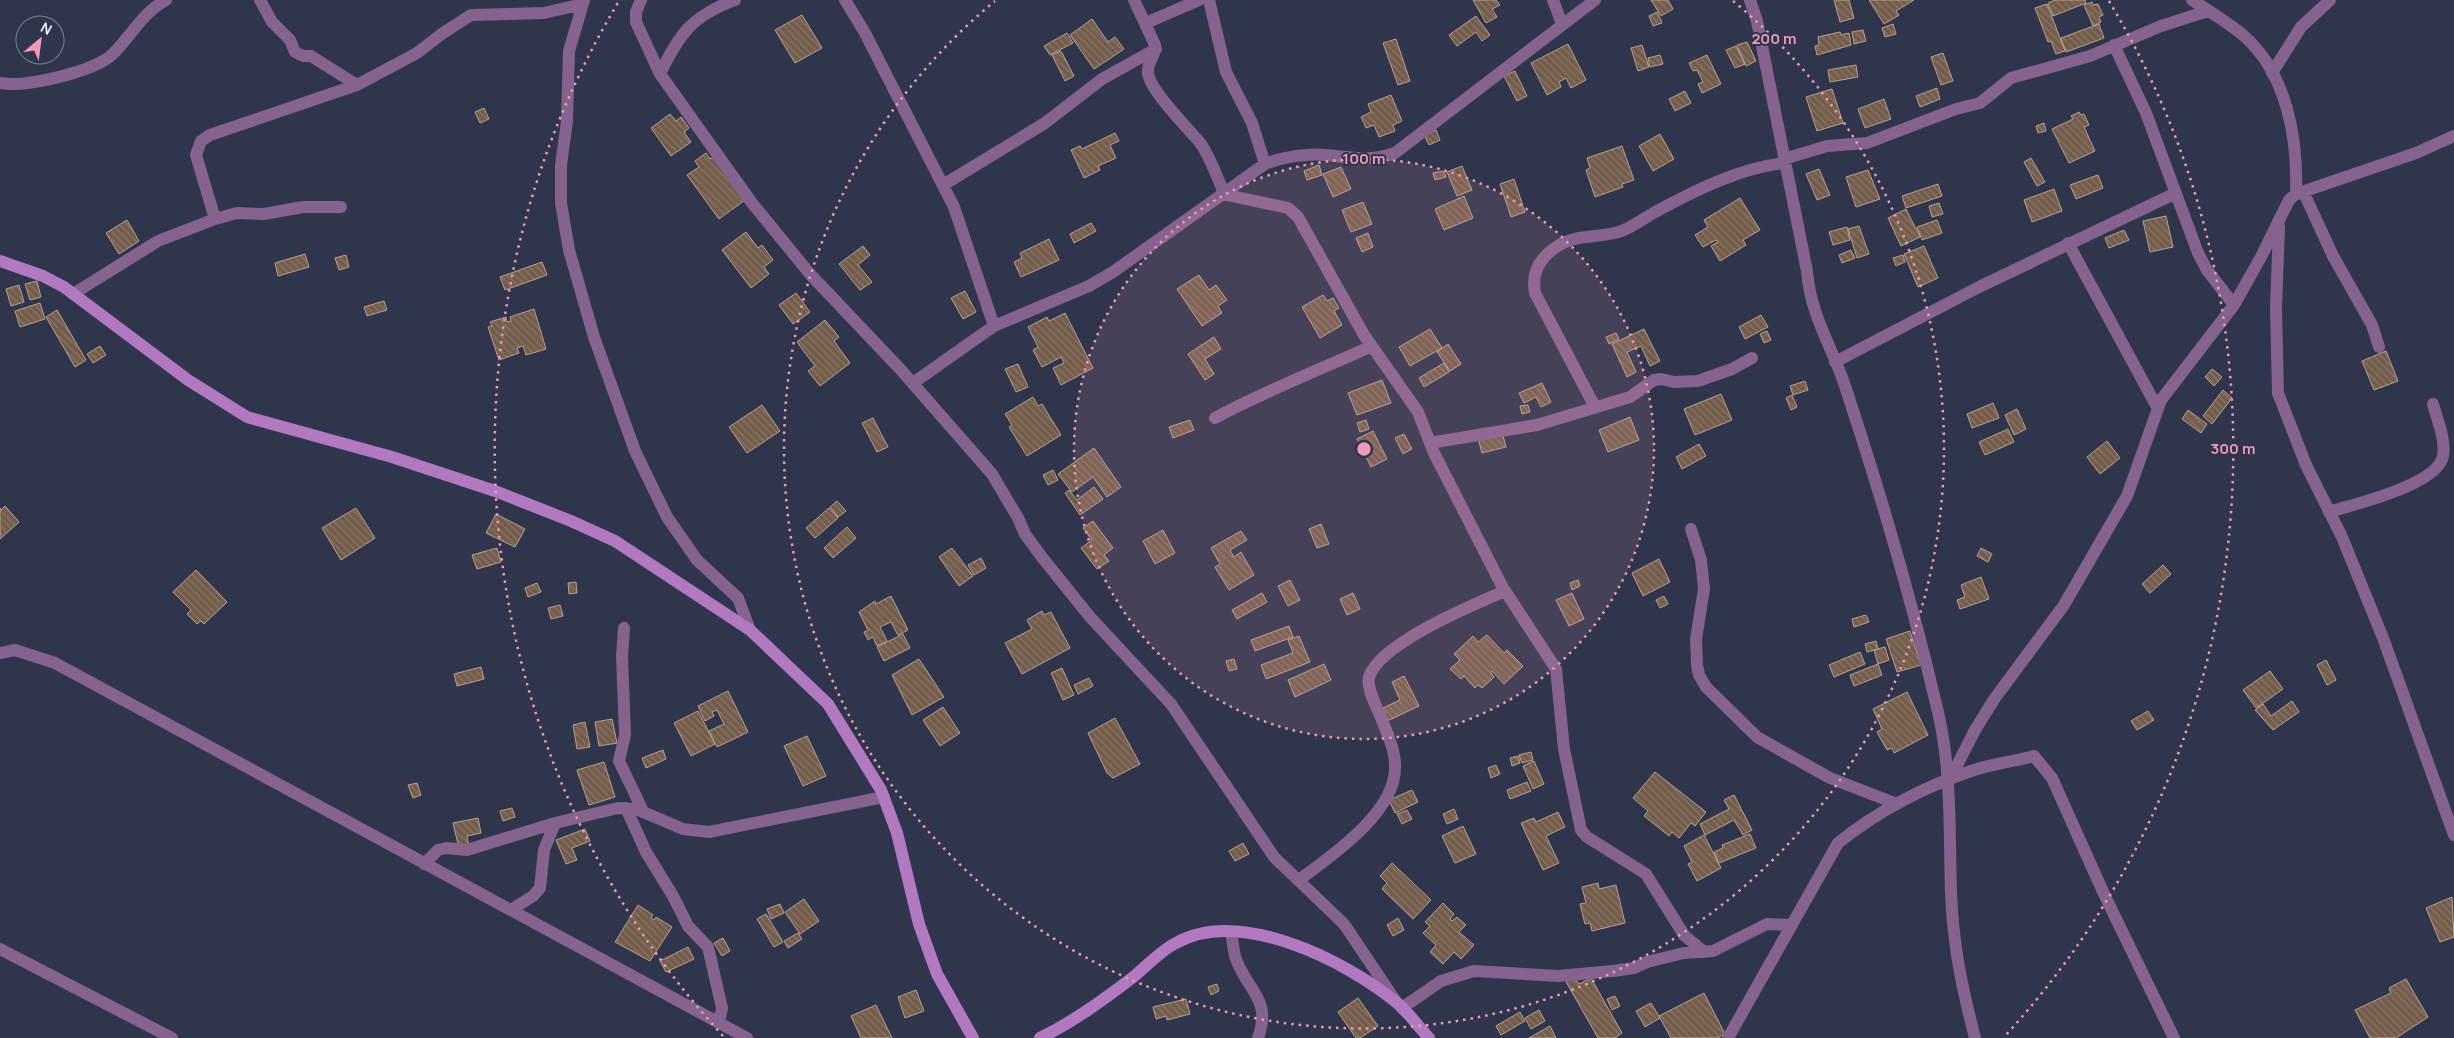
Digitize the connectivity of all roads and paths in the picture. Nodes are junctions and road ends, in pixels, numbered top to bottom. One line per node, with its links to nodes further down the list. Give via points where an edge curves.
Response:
1 (166, 0): 22 (street, via 147,13 112,55 88,68 13,86)
2 (260, 0): 23 (street, via 272,22 290,40 295,52 311,56)
3 (641, 0): 21 (street, via 636,22)
4 (735, 0): 21 (street, via 710,11 680,36)
5 (845, 0): 27 (street)
6 (1134, 0): 16 (street)
7 (1199, 0): 16 (street)
8 (1209, 0): 26 (street, via 1226,72 1252,123)
9 (1553, 0): 17 (street)
10 (1595, 0): 17 (street)
11 (1750, 0): 25 (street, via 1757,21)
12 (2192, 0): 15 (street)
13 (2330, 0): 20 (street, via 2301,27)
14 (584, 2): 23 (street, via 544,13 471,15 417,53); 53 (street, via 569,51 567,121 561,165 561,203 570,250 594,337 635,451 667,518 697,560 738,598)
15 (2208, 11): 18 (street); 20 (street, via 2244,36)
16 (1146, 23): 19 (street)
17 (1562, 24): 26 (street, via 1395,153 1368,160 1325,154 1280,158)
18 (2114, 45): 25 (street, via 2090,56 2011,78 1980,102 1867,143 1827,146); 30 (street, via 2146,113)
19 (1156, 49): 27 (street, via 1102,79 1045,123); 29 (street, via 1148,65 1148,76 1174,114 1201,144)
20 (2272, 73): 28 (street, via 2290,117)
21 (660, 74): 43 (street, via 747,195 805,268)
22 (0, 83)
23 (357, 84): 32 (street, via 210,135 201,141 196,155)
24 (2454, 136): 28 (street, via 2416,153)
25 (1784, 161): 42 (street, via 1807,271 1809,296); 45 (street, via 1745,172 1658,211 1623,231 1572,239 1545,255 1534,270 1535,293)
26 (1265, 164): 29 (street)
27 (942, 184): 38 (street, via 954,207)
28 (2300, 192): 33 (street, via 2289,200); 40 (street, via 2372,325)
29 (1223, 193): 38 (street, via 1089,286); 39 (street, via 1281,206 1298,217)
30 (2176, 193): 34 (street); 37 (street, via 2198,253)
31 (342, 207): 32 (street, via 303,207)
32 (215, 219): 36 (street, via 158,242)
33 (2279, 222): 37 (street); 49 (street, via 2278,393 2306,465)
34 (2068, 243): 42 (street); 46 (street)
35 (0, 261): 36 (street, via 43,276)
36 (73, 294): 53 (street, via 188,380 247,417 411,463 571,521 615,542)
37 (2234, 305): 46 (street, via 2174,382)
38 (994, 326): 43 (street)
39 (1372, 346): 47 (street, via 1252,397); 48 (street, via 1418,412)
40 (2379, 347)
41 (1752, 358): 45 (street, via 1698,381 1654,380 1630,397)
42 (1835, 362): 55 (street, via 1844,382 1908,598 1938,714)
43 (912, 383): 63 (street, via 992,474 1024,534 1090,617 1171,704 1274,857)
44 (2433, 404): 49 (street, via 2443,456 2438,468 2402,488)
45 (1595, 407): 48 (street, via 1537,425)
46 (2158, 409): 55 (street, via 2127,496 2064,605 1994,698)
47 (1214, 418)
48 (1430, 443): 51 (street)
49 (2329, 512): 61 (street, via 2383,638)
50 (1691, 529): 57 (street, via 1704,589 1696,640 1696,665 1706,687 1757,737 1830,778)
51 (1506, 591): 63 (street, via 1465,608 1413,636 1380,659 1368,684 1395,762 1392,787 1382,806 1368,821 1337,851); 68 (street, via 1556,669 1564,749 1581,830 1646,874 1684,935)
52 (624, 628): 59 (street, via 625,735 619,761)
53 (750, 630): 56 (street, via 828,704)
54 (0, 653): 62 (street, via 15,650 55,663)
55 (1949, 781): 57 (street); 78 (street, via 1951,895 1957,966); 79 (street, via 1974,770 2034,756 2052,778)
56 (884, 797): 59 (street, via 709,832 683,829); 73 (street, via 937,974)
57 (1897, 804): 65 (street, via 1838,843)
58 (626, 808): 59 (street); 60 (street); 70 (street, via 646,852 688,926 708,947 722,1004)
59 (643, 811)
60 (555, 822): 62 (street, via 467,850 438,850); 64 (street, via 544,850 540,888)
61 (2454, 835)
62 (424, 864): 64 (street)
63 (1299, 880): 69 (street, via 1344,924)
64 (511, 910): 70 (street)
65 (1792, 925): 68 (street, via 1767,924 1723,947); 77 (street)
66 (1231, 933): 69 (street, via 1252,933 1290,942 1314,952 1364,978); 74 (street, via 1205,934 1177,942 1103,1001); 75 (street, via 1236,960 1260,1003 1263,1015)
67 (0, 950): 71 (street)
68 (1704, 952): 69 (street, via 1669,957 1634,968 1558,976 1474,971 1441,981)
69 (1400, 1006): 76 (street)
70 (720, 1023): 72 (street)
71 (172, 1038)
72 (747, 1038)
73 (973, 1038)
74 (1040, 1038)
75 (1258, 1038)
76 (1429, 1038)
77 (1728, 1038)
78 (1975, 1038)
79 (2174, 1038)

